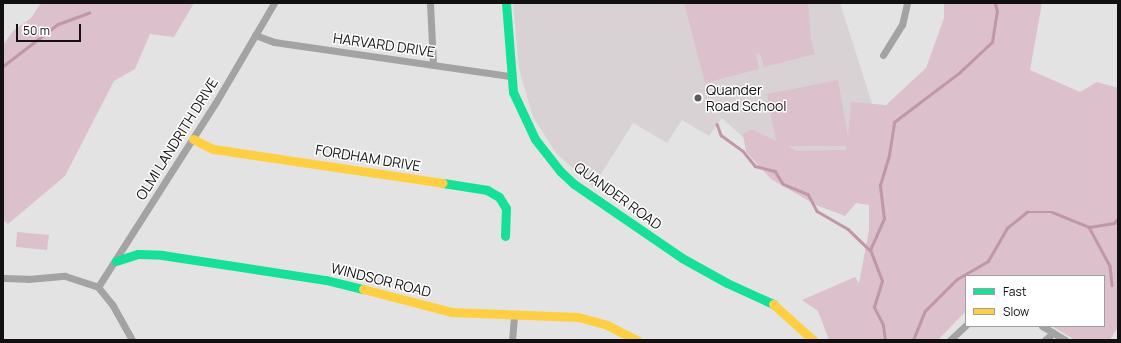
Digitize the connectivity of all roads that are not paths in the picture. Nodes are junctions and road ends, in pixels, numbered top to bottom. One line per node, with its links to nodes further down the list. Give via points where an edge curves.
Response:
1 (274, 3): 5 (street, OLMI LANDRITH DRIVE)
2 (430, 3): 7 (street)
3 (506, 3): 8 (street, QUANDER ROAD)
4 (907, 3): 6 (street, via 902,25)
5 (255, 34): 7 (street, HARVARD DRIVE, via 274,42); 9 (street, OLMI LANDRITH DRIVE)
6 (882, 55)
7 (433, 65): 8 (street, HARVARD DRIVE)
8 (511, 76): 21 (street, QUANDER ROAD, via 518,104 535,139 547,156 574,184 682,258 727,283 770,301)
9 (193, 139): 10 (street, FORDHAM DRIVE, via 213,149 487,190 499,197 506,208); 11 (street, OLMI LANDRITH DRIVE)
10 (505, 236)
11 (116, 261): 13 (street, OLMI LANDRITH DRIVE); 14 (street, WINDSOR ROAD, via 138,254 162,255 326,280 452,312)
12 (3, 278): 13 (street, via 65,276)
13 (98, 287): 18 (street, via 112,304)
14 (514, 316): 19 (street); 20 (street, WINDSOR ROAD, via 578,317 607,325)
15 (965, 326): 22 (street)
16 (1044, 327): 17 (street)
17 (1053, 333): 23 (street); 24 (street)
18 (132, 340)
19 (512, 340)
20 (637, 340)
21 (813, 340)
22 (950, 340)
23 (1045, 340)
24 (1065, 340)

